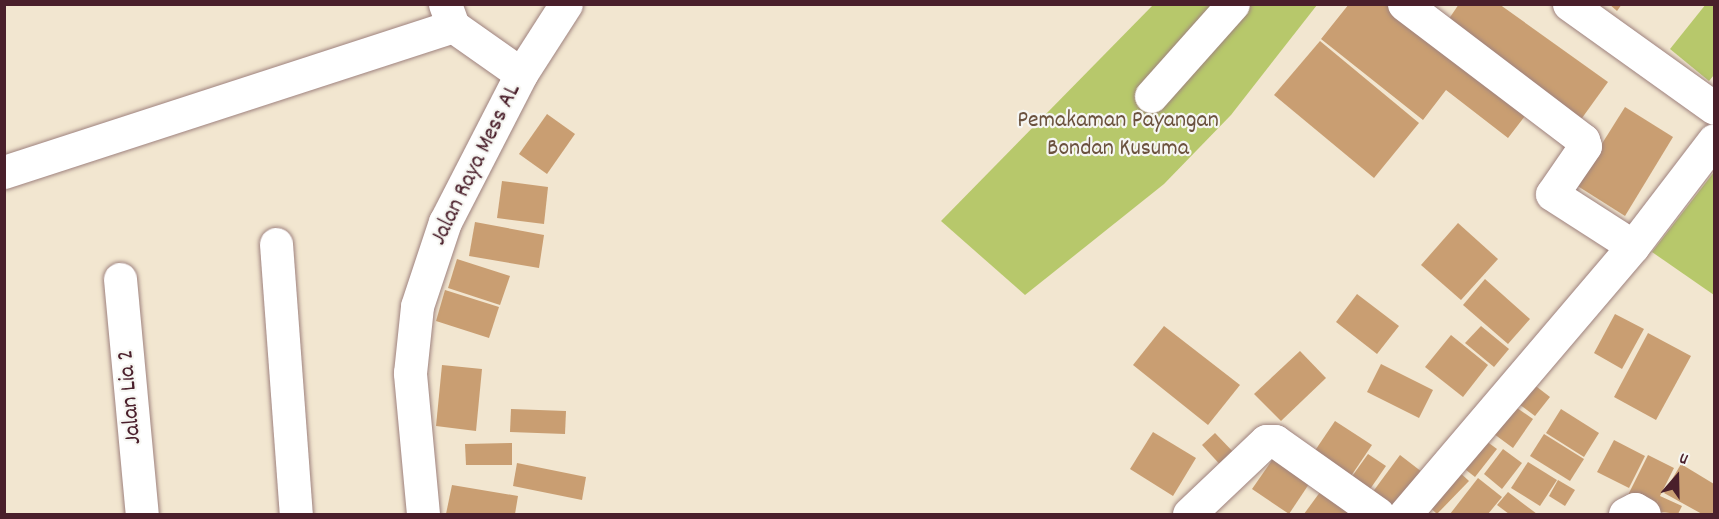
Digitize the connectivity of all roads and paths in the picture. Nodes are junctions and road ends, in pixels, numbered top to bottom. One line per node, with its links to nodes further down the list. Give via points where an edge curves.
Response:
1 (566, 4): 6 (street, Jalan Raya Mess AL)
2 (1233, 4): 7 (street)
3 (1404, 4): 12 (street, via 1583,140 1585,146 1552,194)
4 (1569, 4): 8 (street)
5 (449, 16): 6 (street); 10 (street)
6 (521, 74): 17 (street, Jalan Raya Mess AL, via 445,222 417,306 410,373)
7 (1151, 96)
8 (1714, 108)
9 (1714, 140): 12 (street)
10 (4, 172)
11 (276, 244): 16 (street)
12 (1632, 246): 14 (street)
13 (120, 279): 15 (street, Jalan Lia 2)
14 (1402, 513): 18 (street, via 1275,441 1266,441)
15 (142, 514)
16 (296, 514)
17 (423, 514)
18 (1189, 514)
19 (1625, 514): 20 (street, via 1635,509)
20 (1644, 514)

